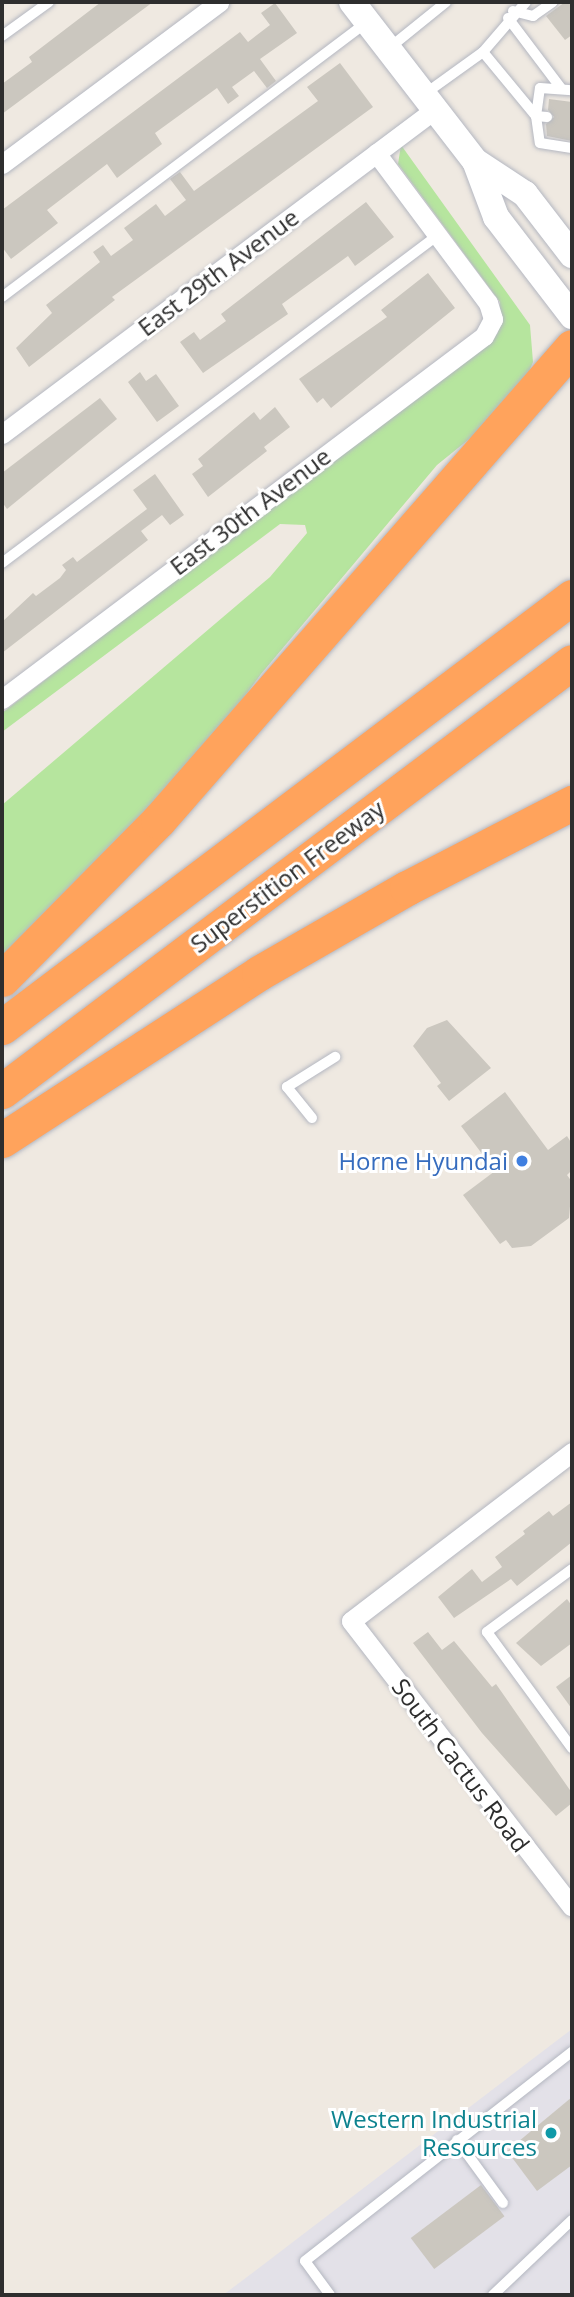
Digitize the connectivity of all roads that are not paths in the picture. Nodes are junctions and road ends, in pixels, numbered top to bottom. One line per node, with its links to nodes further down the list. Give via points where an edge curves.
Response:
1 (49, 2): 8 (lane)
2 (219, 2): 17 (street)
3 (446, 2): 9 (lane)
4 (526, 2): 7 (lane)
5 (553, 2): 7 (lane, via 533,16)
6 (360, 12): 9 (main road); 20 (lane)
7 (510, 15): 10 (lane); 11 (lane)
8 (2, 36)
9 (388, 49): 12 (main road)
10 (484, 52): 12 (lane); 13 (lane)
11 (567, 89): 13 (lane, via 540,88)
12 (428, 103): 15 (street, East 29th Avenue); 16 (main road)
13 (541, 117): 14 (lane, via 540,143)
14 (572, 148)
15 (376, 153): 18 (street); 23 (street, East 29th Avenue)
16 (475, 162): 19 (main road, via 525,194); 21 (main road, via 496,217)
17 (2, 164)
18 (438, 235): 24 (lane); 27 (street, East 30th Avenue, via 488,303 493,319 484,336)
19 (572, 254)
20 (2, 297)
21 (572, 316)
22 (572, 347): 29 (highway, via 158,821)
23 (2, 434)
24 (2, 563)
25 (572, 597): 30 (highway, Superstition Freeway)
26 (572, 662): 32 (highway, Superstition Freeway)
27 (2, 699)
28 (572, 803): 34 (highway, via 407,888 259,974)
29 (2, 979)
30 (2, 1027)
31 (335, 1057): 33 (lane, via 287,1087)
32 (2, 1091)
33 (312, 1118)
34 (2, 1140)
35 (572, 1452): 38 (street, South Cactus Road, via 351,1621)
36 (572, 1569): 37 (lane, via 487,1632)
37 (571, 1745)
38 (572, 1907)
39 (572, 2052): 40 (lane)
40 (457, 2140): 41 (lane); 43 (lane, via 305,2260)
41 (503, 2203)
42 (572, 2223): 44 (lane)
43 (330, 2295)
44 (493, 2295)

